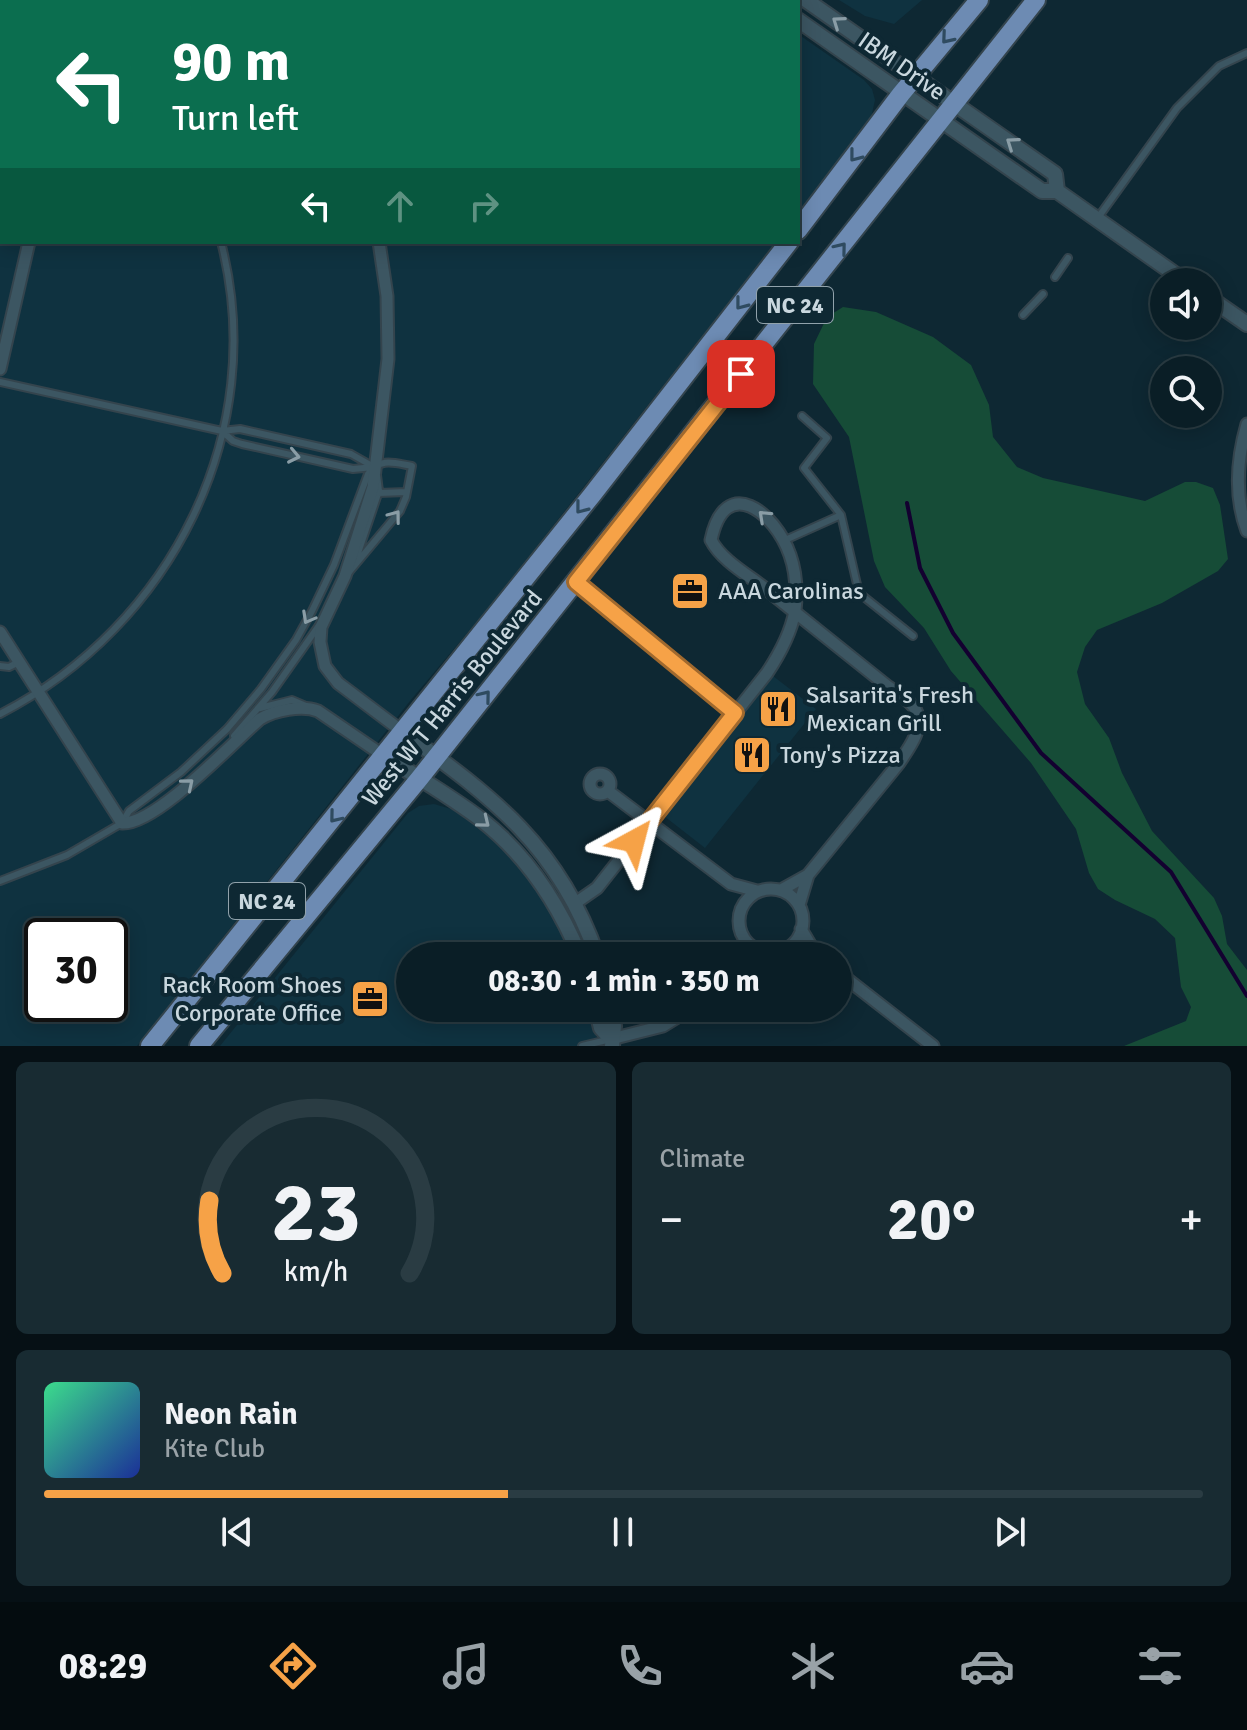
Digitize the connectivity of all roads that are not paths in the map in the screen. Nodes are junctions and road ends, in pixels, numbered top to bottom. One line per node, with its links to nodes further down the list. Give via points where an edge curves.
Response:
1 (806, 0): 6 (street, IBM Drive, one-way to 1)
2 (979, 0): 6 (main road, one-way to 6)
3 (1036, 0): 8 (main road, West W T Harris Boulevard / NC 24)
4 (800, 21): 7 (street, IBM Drive)
5 (1247, 53): 11 (lane, via 1219,66 1177,108)
6 (916, 76): 7 (main road); 8 (street, IBM Drive)
7 (901, 94): 9 (street, IBM Drive); 12 (main road, one-way to 12)
8 (954, 103): 9 (main road, West W T Harris Boulevard / NC 24); 10 (street, IBM Drive, one-way to 8, via 1055,174)
9 (941, 121): 10 (street, IBM Drive, via 1042,191); 36 (main road, West W T Harris Boulevard / NC 24, one-way to 9)
10 (1057, 191): 11 (street)
11 (1097, 219): 18 (street)
12 (800, 227)
13 (29, 244): 24 (street)
14 (221, 244): 28 (lane, via 233,338)
15 (379, 244): 29 (street, via 388,359)
16 (787, 244): 48 (main road, West W T Harris Boulevard / NC 24, one-way to 48)
17 (1068, 258): 19 (lane)
18 (1166, 268)
19 (1055, 277)
20 (1043, 294): 22 (lane)
21 (1222, 307): 23 (street)
22 (1023, 315)
23 (1247, 324)
24 (0, 369)
25 (0, 382): 28 (lane)
26 (802, 416): 32 (lane, via 827,438 804,468)
27 (1247, 424): 33 (street, via 1238,460)
28 (222, 431): 29 (lane, via 240,429 341,451); 29 (lane, one-way to 29, via 236,442 261,448 353,469); 43 (lane, via 193,518 149,591 97,648)
29 (374, 467): 30 (lane, via 387,461 412,466); 31 (lane); 35 (street, via 373,487); 54 (lane, one-way to 54, via 362,485 322,592 280,663 227,729 129,811)
30 (407, 492): 31 (lane); 35 (lane, one-way to 30, via 400,511)
31 (378, 493): 35 (lane)
32 (841, 515): 34 (lane); 40 (lane, via 859,593)
33 (1247, 531)
34 (783, 541): 37 (street, via 793,565); 37 (street, one-way to 37, via 769,518 747,505 726,509 711,540)
35 (345, 576): 38 (street)
36 (576, 582): 46 (lane); 51 (main road, West W T Harris Boulevard / NC 24, one-way to 36)
37 (795, 612): 46 (street, via 776,659); 56 (street, via 916,709 919,717 918,730 899,763)
38 (327, 613): 45 (lane); 48 (street, via 320,642 329,672 342,688)
39 (0, 632): 41 (street)
40 (913, 636)
41 (19, 662): 42 (lane); 43 (street)
42 (0, 666)
43 (38, 692): 47 (lane); 54 (street)
44 (306, 707): 45 (lane, via 292,700); 49 (street, via 266,715); 50 (street)
45 (257, 709): 49 (lane)
46 (735, 713): 55 (street)
47 (0, 714)
48 (403, 732): 50 (main road, West W T Harris Boulevard / NC 24); 51 (street)
49 (223, 752): 54 (street, one-way to 49, via 159,808)
50 (384, 756): 52 (street); 75 (main road, West W T Harris Boulevard / NC 24, one-way to 75)
51 (437, 757): 52 (main road, West W T Harris Boulevard / NC 24); 61 (street, via 534,841)
52 (419, 779): 66 (street, one-way to 66, via 485,822 519,855 551,899); 76 (main road, West W T Harris Boulevard / NC 24)
53 (608, 791): 55 (street)
54 (122, 823): 57 (lane, via 67,855)
55 (648, 823): 58 (street); 61 (street, via 597,888)
56 (808, 875): 59 (street); 62 (street)
57 (0, 881)
58 (731, 884): 60 (street); 63 (street)
59 (781, 890): 60 (street); 62 (street)
60 (757, 891): 63 (street)
61 (574, 904): 67 (street)
62 (799, 905): 64 (street)
63 (741, 908): 65 (street, via 739,926)
64 (801, 929): 68 (street); 69 (street)
65 (745, 940)
66 (573, 942)
67 (591, 942)
68 (795, 942)
69 (809, 942)
70 (852, 983): 78 (street)
71 (600, 1022): 74 (street)
72 (613, 1022): 74 (street)
73 (669, 1022): 74 (street)
74 (611, 1043): 77 (lane)
75 (150, 1046)
76 (199, 1046)
77 (582, 1046)
78 (933, 1046)

